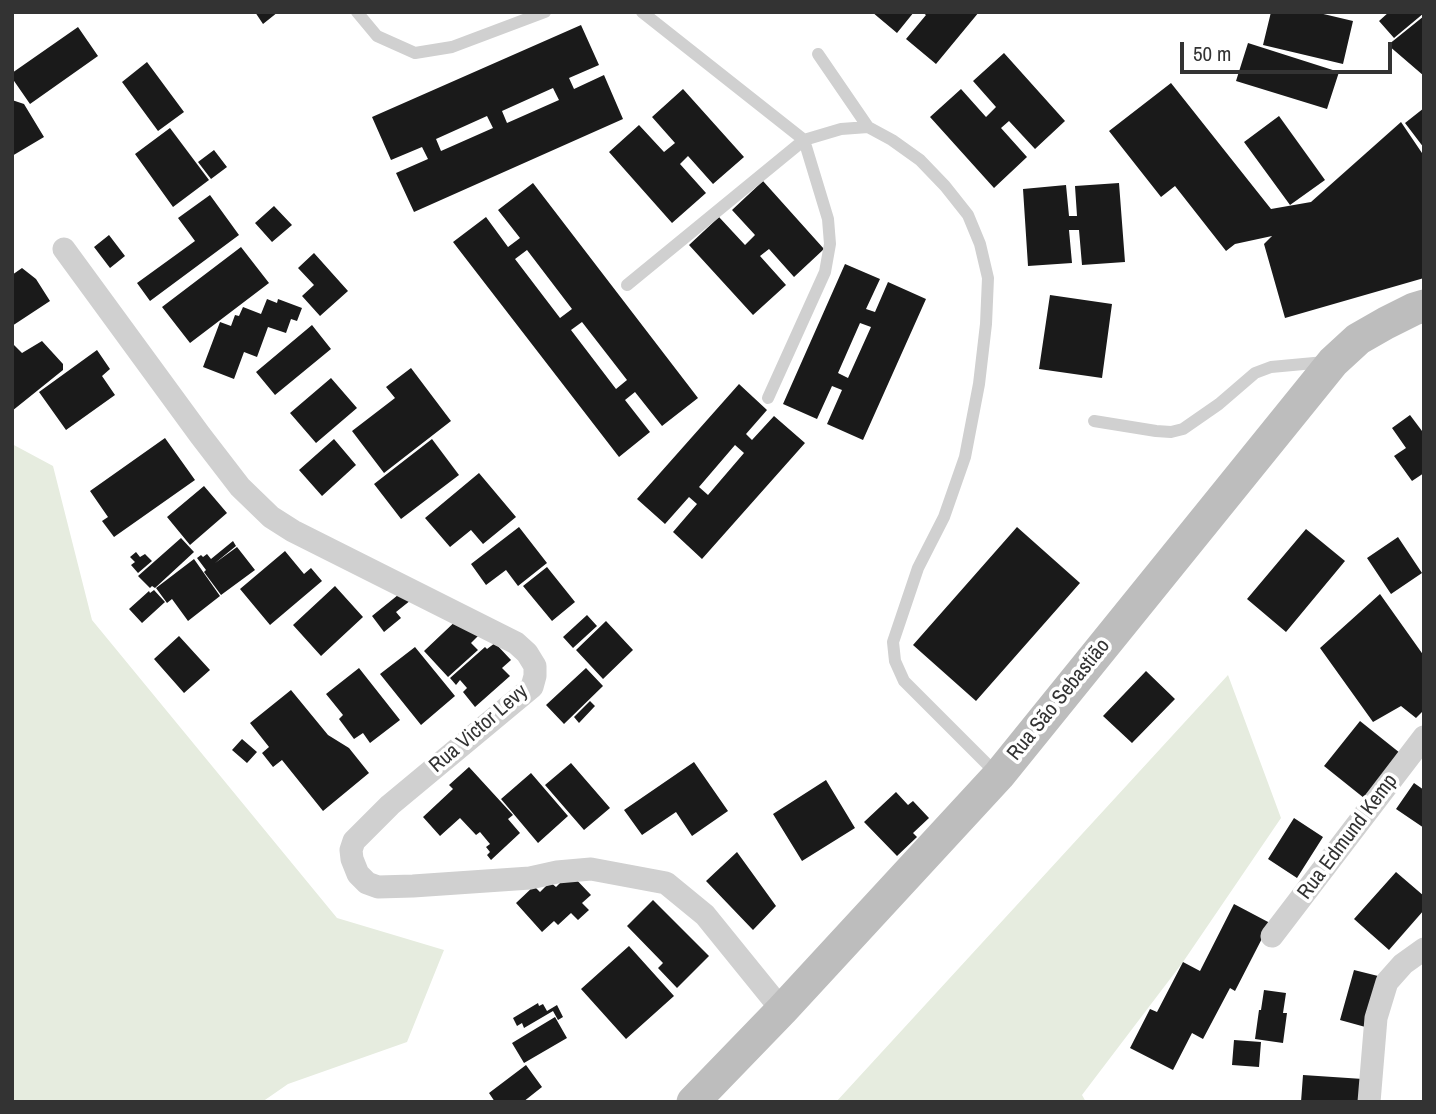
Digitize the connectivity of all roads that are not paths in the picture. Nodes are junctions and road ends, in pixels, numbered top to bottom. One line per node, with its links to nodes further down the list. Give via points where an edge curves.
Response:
1 (357, 12): 2 (lane, via 377,36 415,53 452,47)
2 (545, 12)
3 (642, 12): 6 (lane)
4 (818, 54): 5 (lane)
5 (869, 127): 6 (lane, via 841,129); 14 (lane, via 920,160 968,215 988,278 979,384 965,457 944,517 918,568 893,642 904,681)
6 (804, 140): 8 (lane); 11 (lane, via 828,219 830,244 825,272)
7 (64, 249): 17 (street, Rua Victor Levy, via 208,446 262,510 293,531 516,643 535,666 532,687 390,805 354,841 352,859 358,874 378,887 530,878 591,869 666,883 705,915)
8 (627, 285)
9 (1424, 306): 10 (street, Rua São Sebastião, via 1358,339)
10 (1333, 362): 12 (lane, via 1271,367 1255,373 1219,404 1171,432); 14 (street, Rua São Sebastião)
11 (768, 398)
12 (1094, 421)
13 (1424, 737): 15 (street, Rua Edmund Kemp)
14 (999, 775): 17 (street, Rua São Sebastião)
15 (1272, 936)
16 (1424, 949): 19 (street, via 1387,982 1376,1018)
17 (782, 1010): 18 (street, Rua São Sebastião)
18 (693, 1102)
19 (1369, 1102)

